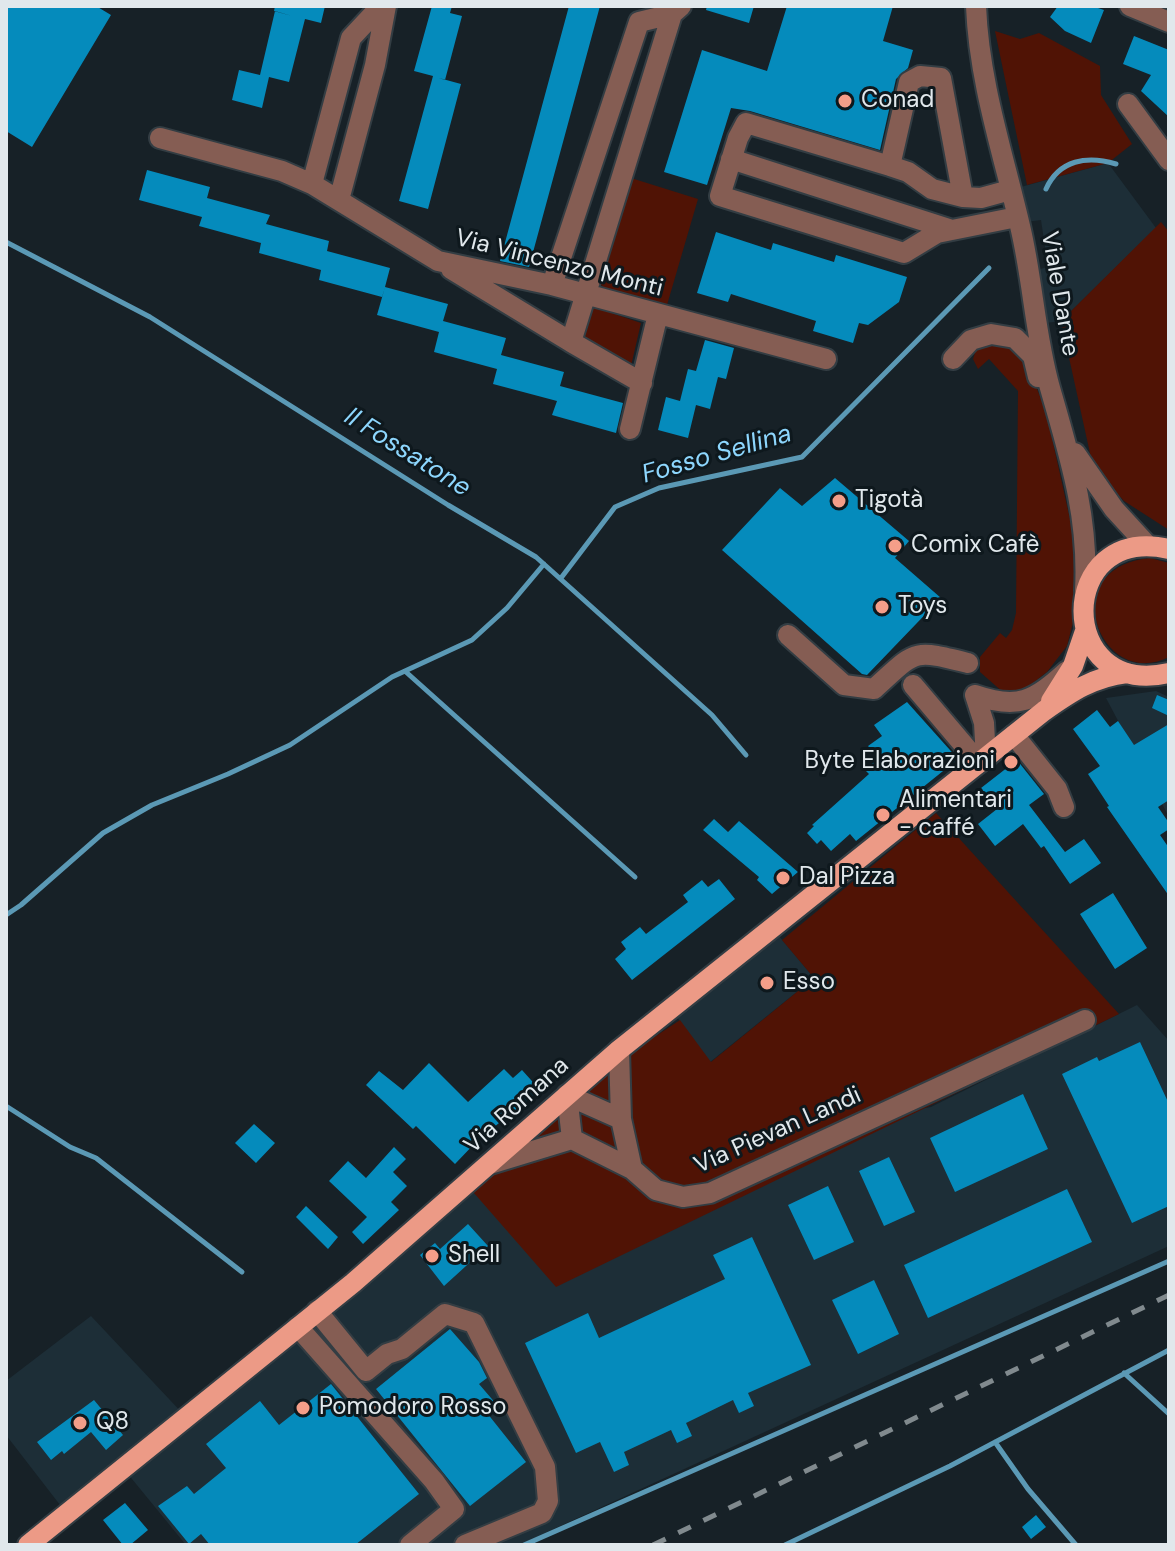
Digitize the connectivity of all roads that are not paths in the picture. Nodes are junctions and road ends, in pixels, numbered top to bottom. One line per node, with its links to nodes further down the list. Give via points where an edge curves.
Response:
1 (384, 6): 13 (street, via 351,38); 16 (street, via 375,65)
2 (959, 6): 7 (street)
3 (977, 6): 7 (street, Viale Dante)
4 (1130, 6): 6 (street)
5 (677, 10): 20 (street, via 639,22); 21 (street)
6 (1169, 22)
7 (978, 44): 14 (street, Viale Dante)
8 (1128, 104): 11 (street)
9 (160, 138): 13 (street, Via Vincenzo Monti)
10 (731, 159): 12 (street, via 746,123); 18 (street); 18 (street, via 720,196 904,253 937,233)
11 (1169, 160)
12 (890, 166): 15 (street, via 932,189); 15 (street, via 909,82 920,76 941,78)
13 (312, 184): 16 (street, Via Vincenzo Monti)
14 (1010, 190): 15 (street); 17 (street, Viale Dante)
15 (963, 197)
16 (339, 200): 19 (street, Via Vincenzo Monti)
17 (1017, 217): 18 (street); 27 (street, Viale Dante)
18 (955, 231)
19 (438, 261): 20 (street, Via Vincenzo Monti); 23 (street)
20 (552, 285): 21 (street, Via Vincenzo Monti)
21 (584, 294): 22 (street, Via Vincenzo Monti); 23 (street)
22 (658, 314): 24 (street, Via Vincenzo Monti); 26 (street)
23 (571, 342): 26 (street)
24 (826, 359)
25 (953, 359): 27 (street, via 971,340 991,334 1015,338 1033,356 1036,376)
26 (642, 383): 28 (street)
27 (1049, 386): 29 (street, Viale Dante)
28 (630, 429)
29 (1066, 439): 30 (street, via 1114,509); 31 (street, Viale Dante, via 1083,515)
30 (1163, 548): 31 (main road, via 1127,548 1094,572)
31 (1085, 591): 32 (main road)
32 (1085, 631): 35 (main road); 37 (main road, via 1108,664)
33 (788, 635): 34 (street, via 844,685 874,689 909,657 926,653)
34 (968, 663)
35 (1073, 666): 40 (main road); 42 (street, via 1051,686 1016,703 975,695 984,723)
36 (1169, 673): 37 (main road)
37 (1137, 675): 38 (street); 40 (main road, Via Romana, via 1103,676)
38 (1169, 683)
39 (913, 685): 42 (street)
40 (1044, 711): 41 (main road, Via Romana)
41 (1014, 735): 42 (main road, Via Romana); 43 (street, via 1057,789)
42 (982, 761): 45 (main road, Via Romana)
43 (1064, 807)
44 (1085, 1020): 50 (street, Via Pievan Landi, via 710,1193 683,1197 656,1190)
45 (619, 1050): 46 (main road, Via Romana); 47 (street)
46 (567, 1095): 47 (street); 48 (street); 49 (main road, Via Romana)
47 (621, 1119): 50 (street)
48 (572, 1139): 49 (street); 50 (street, Via Pievan Landi)
49 (490, 1164): 51 (main road, Via Romana)
50 (632, 1169)
51 (317, 1311): 52 (main road, Via Romana); 53 (street)
52 (298, 1327): 54 (street); 55 (main road, Via Romana)
53 (366, 1371): 54 (street); 57 (street, via 445,1314 474,1323 545,1467 548,1501 542,1513)
54 (349, 1384): 56 (street, via 454,1509)
55 (28, 1545)
56 (410, 1545)
57 (465, 1545)

